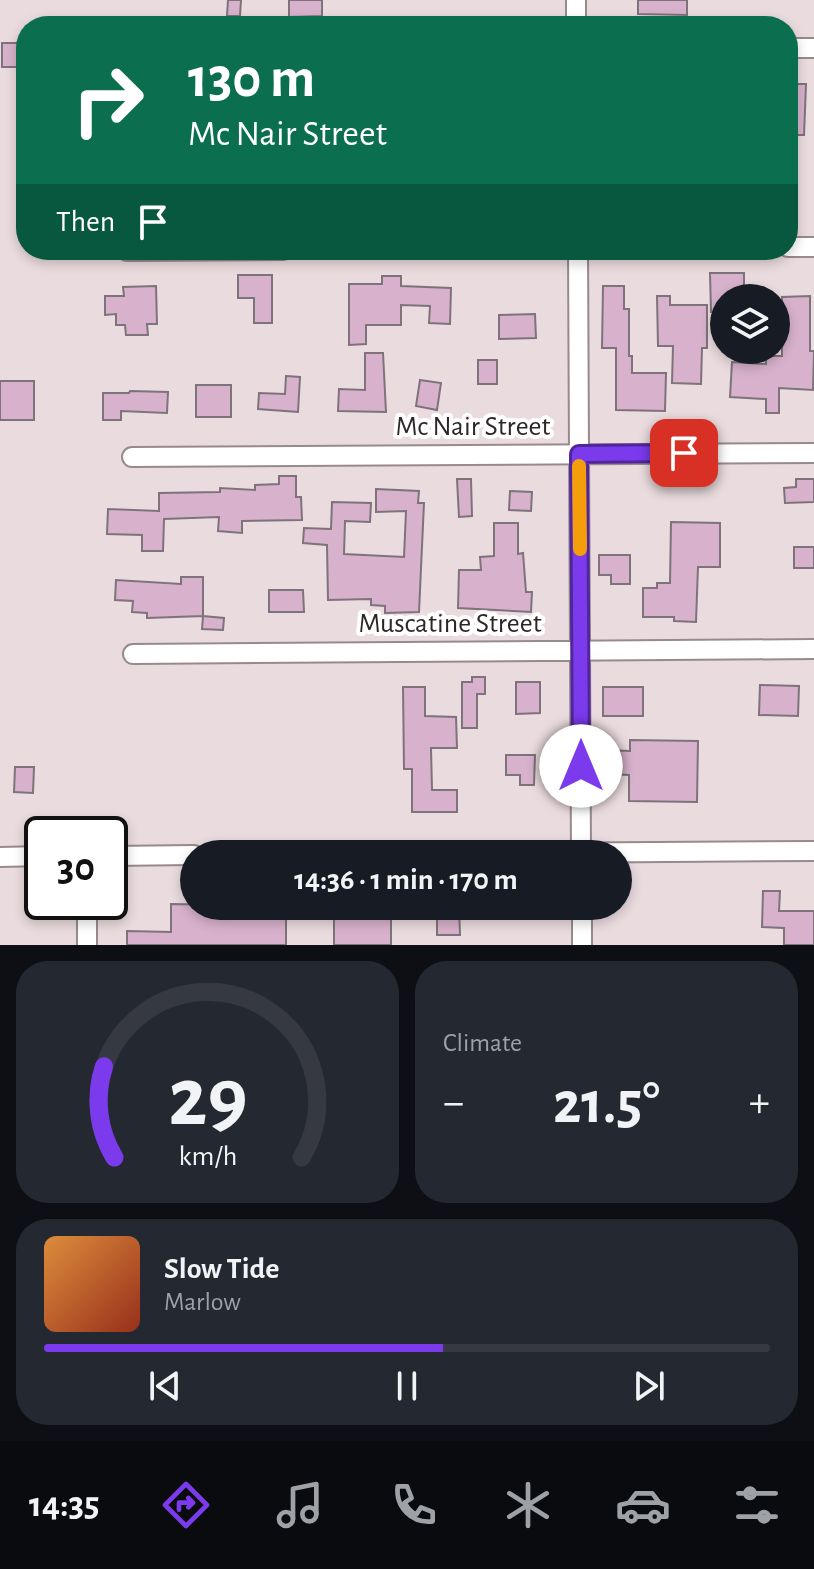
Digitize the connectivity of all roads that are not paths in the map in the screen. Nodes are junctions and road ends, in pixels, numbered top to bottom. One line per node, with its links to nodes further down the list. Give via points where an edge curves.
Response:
1 (578, 260): 3 (street)
2 (814, 453): 3 (street, Mc Nair Street)
3 (579, 454): 4 (street, Mc Nair Street); 6 (street)
4 (132, 457)
5 (814, 649): 6 (street, Muscatine Street)
6 (580, 651): 7 (street, Muscatine Street); 8 (street)
7 (133, 654)
8 (581, 840)
9 (814, 851): 10 (street)
10 (632, 853)
11 (180, 855): 13 (street)
12 (24, 856): 14 (street)
13 (128, 856)
14 (0, 857)
15 (87, 920): 17 (street)
16 (582, 920): 18 (street)
17 (87, 945)
18 (582, 945)

